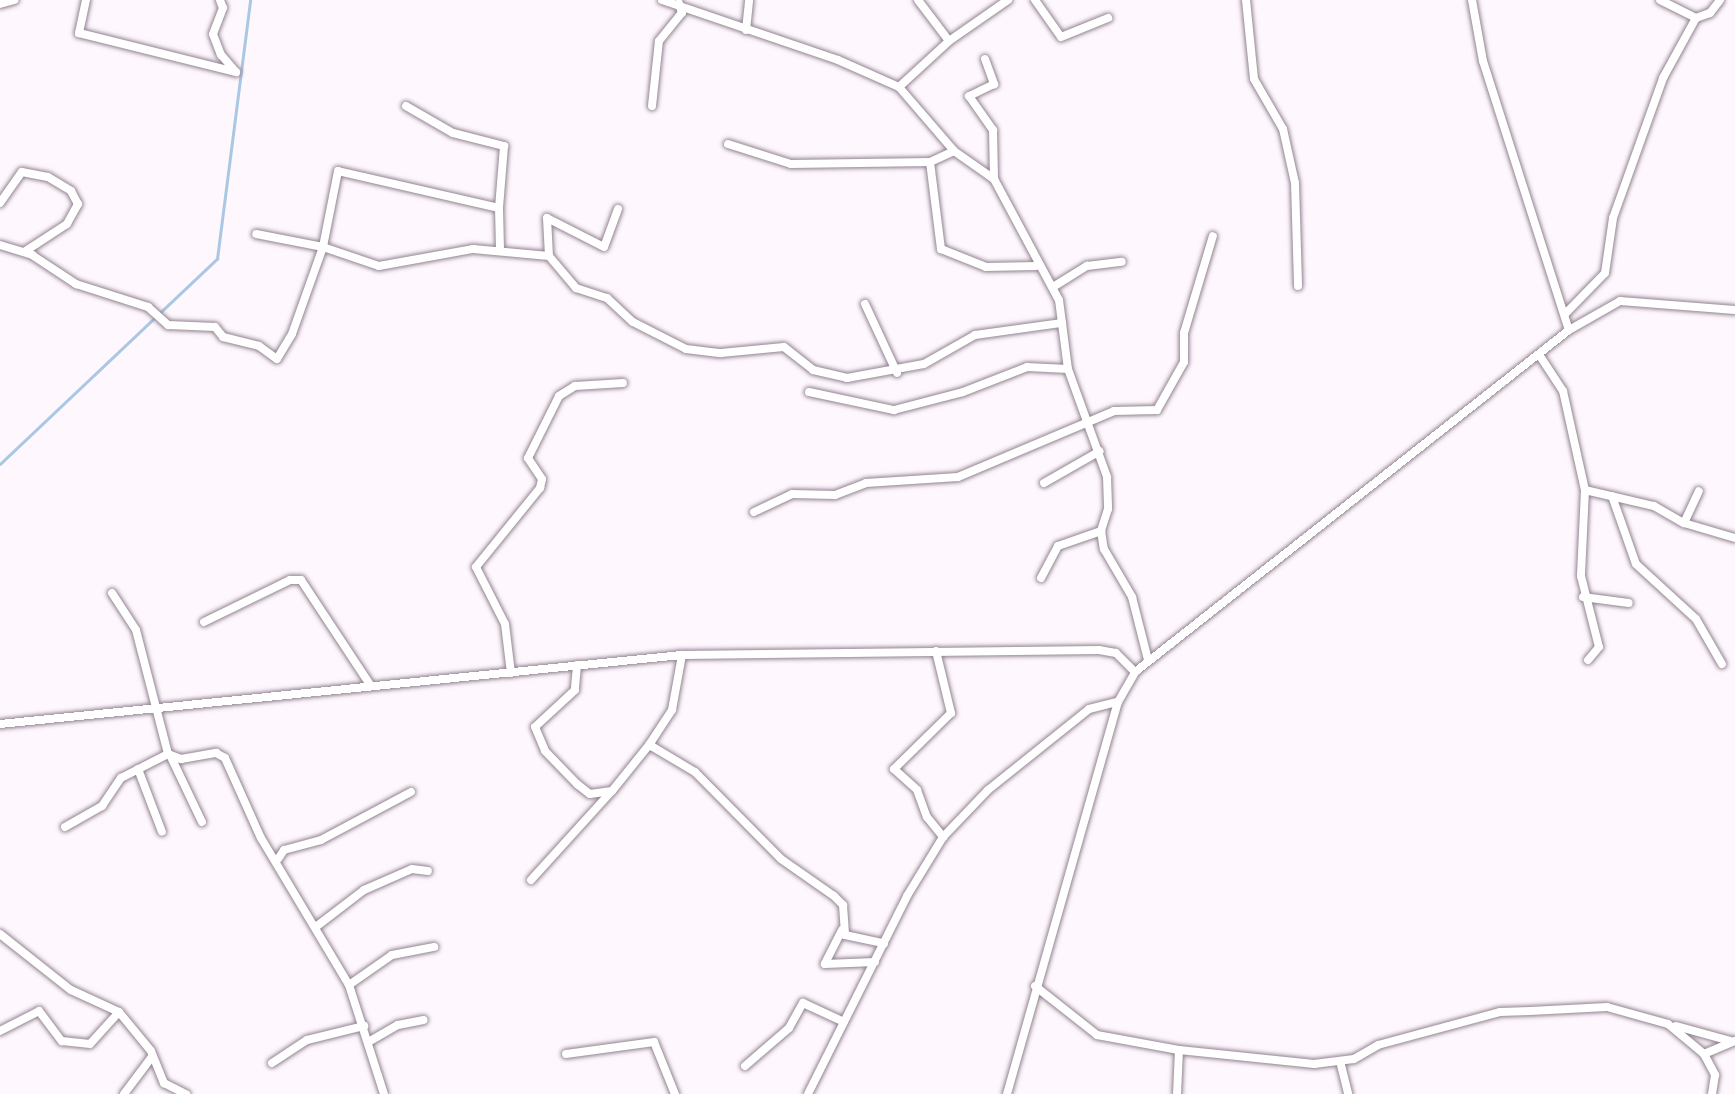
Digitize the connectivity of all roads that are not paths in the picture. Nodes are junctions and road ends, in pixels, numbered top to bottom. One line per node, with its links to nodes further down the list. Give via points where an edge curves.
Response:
1 (14, 0): 14 (street)
2 (86, 0): 3 (street, via 79,33 236,72 221,55 213,34 223,8)
3 (220, 0)
4 (662, 0): 13 (street)
5 (749, 0): 17 (street)
6 (918, 0): 18 (street)
7 (1008, 0): 18 (street)
8 (1035, 0): 15 (street, via 1061,37)
9 (1245, 0): 39 (street, via 1254,79 1283,129 1295,183)
10 (1472, 0): 43 (street, via 1483,61)
11 (1660, 0): 16 (street)
12 (1720, 0): 16 (street, via 1710,13)
13 (679, 3): 17 (street); 21 (street, via 682,13 659,41)
14 (0, 5)
15 (1108, 18)
16 (1696, 18): 43 (street, via 1662,78 1613,218 1605,273)
17 (746, 30): 20 (street, via 838,60)
18 (949, 41): 20 (street)
19 (985, 59): 26 (street, via 994,84 969,96 993,130)
20 (899, 88): 24 (street)
21 (652, 106)
22 (405, 107): 28 (street, via 453,133 504,146)
23 (729, 144): 25 (street, via 791,164)
24 (954, 151): 25 (street); 26 (street)
25 (929, 162): 38 (street, via 941,249 986,267)
26 (994, 179): 38 (street)
27 (0, 204): 35 (street, via 22,173 48,177 71,191 79,204 67,224)
28 (499, 208): 33 (street, via 338,171); 34 (street)
29 (618, 209): 36 (street, via 604,247 547,218)
30 (256, 234): 33 (street)
31 (1213, 236): 51 (street, via 1184,333 1184,362 1166,400 1157,410 1120,410)
32 (0, 246): 35 (street)
33 (323, 247): 34 (street, via 379,265 473,249); 35 (street, via 292,334 276,359 259,346 223,337 215,327 192,330 121,296 76,285)
34 (500, 250): 36 (street)
35 (24, 252)
36 (549, 256): 48 (street, via 576,288 607,298 632,322 686,349 721,353 783,347 828,376)
37 (1122, 262): 40 (street, via 1087,267)
38 (1036, 266): 40 (street)
39 (1298, 286)
40 (1053, 287): 44 (street)
41 (865, 304): 48 (street)
42 (1735, 310): 45 (street, via 1620,301)
43 (1565, 314): 45 (street)
44 (1062, 323): 47 (street); 48 (street, via 975,335)
45 (1569, 330): 46 (street)
46 (1539, 356): 54 (street, via 1563,391); 68 (street, via 1352,496)
47 (1068, 369): 50 (street, via 1027,367 963,393 894,410); 51 (street)
48 (897, 373)
49 (623, 383): 73 (street, via 575,386 559,396 528,458 542,479 540,488 476,567 505,624)
50 (809, 392)
51 (1090, 421): 52 (street); 57 (street, via 958,477 866,483 835,495 792,494)
52 (1100, 451): 53 (street); 59 (street, via 1108,509)
53 (1044, 483)
54 (1585, 490): 56 (street); 63 (street)
55 (1699, 491): 58 (street)
56 (1612, 496): 58 (street, via 1654,506); 70 (street, via 1636,564 1696,619)
57 (754, 512)
58 (1684, 523): 60 (street)
59 (1101, 531): 61 (street, via 1058,546); 68 (street, via 1104,549 1132,597)
60 (1735, 538)
61 (1041, 578)
62 (111, 593): 76 (street, via 136,629)
63 (1583, 597): 64 (street); 69 (street, via 1599,648)
64 (1629, 603)
65 (204, 622): 74 (street, via 290,580 300,580)
66 (936, 651): 67 (street); 72 (street, via 1099,650 1116,653); 86 (street, via 951,713 894,769 917,790 926,817)
67 (682, 655): 71 (street); 78 (street, via 672,710)
68 (1148, 660): 72 (street)
69 (1588, 660)
70 (1722, 664)
71 (577, 665): 73 (street); 82 (street, via 575,690 535,727 535,737 590,794)
72 (1135, 671): 75 (street)
73 (511, 673): 74 (street)
74 (371, 686): 76 (street)
75 (1118, 702): 86 (street, via 1080,716 988,790); 97 (street, via 1104,766)
76 (156, 706): 77 (street); 79 (street)
77 (0, 724)
78 (649, 746): 82 (street); 91 (street, via 695,772 781,859 834,896 843,905)
79 (169, 756): 80 (street); 83 (street); 87 (street, via 216,752 225,758 261,838)
80 (138, 769): 84 (street, via 121,778 102,806); 85 (street)
81 (411, 792): 87 (street, via 321,840 284,850)
82 (612, 792): 89 (street)
83 (202, 822)
84 (65, 827)
85 (162, 832)
86 (943, 837): 93 (street)
87 (278, 859): 90 (street)
88 (428, 871): 90 (street, via 412,869 364,890)
89 (531, 880)
90 (317, 926): 96 (street)
91 (842, 930): 93 (street, via 849,937); 95 (street, via 825,964)
92 (0, 934): 98 (street, via 71,990)
93 (884, 943): 95 (street)
94 (434, 947): 96 (street, via 392,955)
95 (875, 962): 100 (street)
96 (349, 985): 102 (street)
97 (1035, 986): 106 (street, via 1097,1035); 118 (street)
98 (119, 1012): 103 (street, via 90,1044 62,1041 40,1011); 109 (street)
99 (424, 1020): 104 (street, via 398,1025)
100 (844, 1021): 112 (street, via 803,1003 789,1028); 117 (street)
101 (1668, 1024): 105 (street); 108 (street); 110 (street, via 1607,1007 1500,1012 1378,1045)
102 (364, 1027): 104 (street); 111 (street, via 307,1040)
103 (0, 1031)
104 (370, 1041): 115 (street)
105 (1733, 1041): 108 (street)
106 (1179, 1050): 110 (street, via 1314,1065); 119 (street)
107 (566, 1054): 116 (street, via 654,1042)
108 (1704, 1054): 121 (street, via 1715,1075)
109 (151, 1058): 113 (street); 114 (street, via 164,1083)
110 (1340, 1061): 120 (street)
111 (272, 1063)
112 (745, 1066)
113 (124, 1094)
114 (186, 1094)
115 (384, 1094)
116 (675, 1094)
117 (808, 1094)
118 (1007, 1094)
119 (1177, 1094)
120 (1348, 1094)
121 (1712, 1094)

